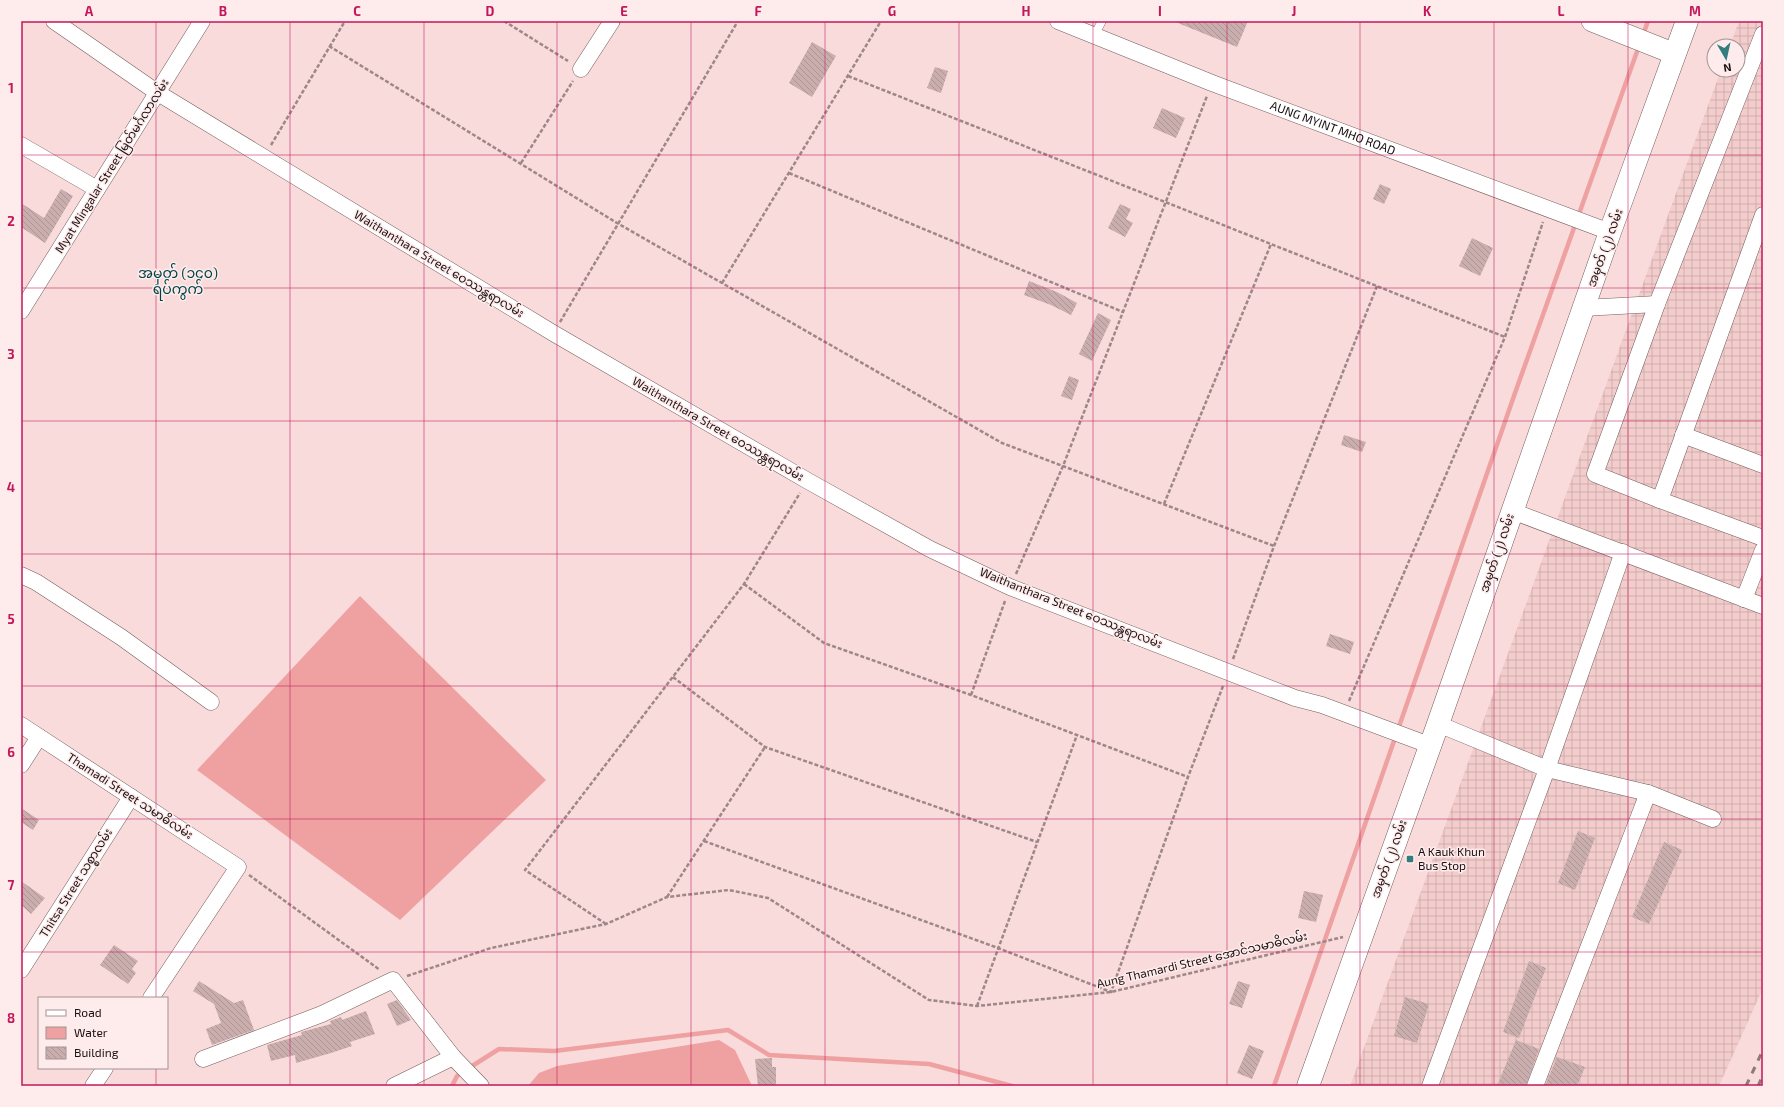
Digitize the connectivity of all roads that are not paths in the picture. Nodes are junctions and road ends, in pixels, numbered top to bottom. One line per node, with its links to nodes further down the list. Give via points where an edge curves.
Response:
1 (202, 21): 13 (street, Myat Mingalar Street မြတ်မင်္ဂလာလမ်း)
2 (612, 21): 12 (street)
3 (1058, 21): 9 (street, AUNG MYINT MHO ROAD)
4 (1102, 21): 9 (lane)
5 (1592, 21): 10 (street)
6 (1687, 21): 10 (main road, အမှတ် (၂) လမ်း)
7 (58, 22): 13 (street, Waithanthara Street ဝေဿန္တရာလမ်း)
8 (1763, 34): 11 (street)
9 (1094, 36): 17 (street, AUNG MYINT MHO ROAD, via 1212,83)
10 (1675, 54): 17 (main road, အမှတ် (၂) လမ်း)
11 (1759, 58): 19 (street)
12 (581, 69)
13 (158, 93): 15 (street, Myat Mingalar Street မြတ်မင်္ဂလာလမ်း); 36 (street, Waithanthara Street ဝေဿန္တရာလမ်း, via 553,333 930,549 1010,587 1295,698 1322,705)
14 (21, 145): 15 (street)
15 (97, 189): 21 (street, Myat Mingalar Street မြတ်မင်္ဂလာလမ်း)
16 (1763, 215): 18 (street)
17 (1610, 232): 20 (main road, အမှတ် (၂) လမ်း)
18 (1756, 255): 22 (street)
19 (1657, 304): 20 (street); 24 (street, via 1595,474)
20 (1584, 308): 25 (main road, အမှတ် (၂) လမ်း)
21 (21, 311)
22 (1683, 435): 23 (street); 24 (street)
23 (1763, 465)
24 (1660, 500): 26 (street)
25 (1512, 511): 28 (street); 33 (main road, အမှတ် (၂) လမ်း)
26 (1763, 538)
27 (1763, 550): 30 (street)
28 (1623, 552): 30 (street); 38 (street)
29 (21, 575): 32 (street, via 50,590 121,637)
30 (1744, 599): 31 (street)
31 (1763, 606)
32 (211, 702)
33 (1438, 724): 36 (main road, အမှတ် (၂) လမ်း); 38 (street)
34 (21, 725): 35 (street, Thamadi Street သမာဓိလမ်း)
35 (39, 737): 37 (street); 40 (street, Thamadi Street သမာဓိလမ်း)
36 (1429, 745): 50 (main road, အမှတ် (၂) လမ်း)
37 (21, 765)
38 (1547, 769): 39 (street); 51 (street)
39 (1648, 793): 41 (street); 52 (street)
40 (131, 797): 42 (street, Thitsa Street သစ္စာလမ်း); 43 (street, Thamadi Street သမာဓိလမ်း, via 238,867)
41 (1713, 819)
42 (21, 970)
43 (152, 997)
44 (453, 1057): 45 (street, via 394,980 322,1014); 48 (street); 49 (street)
45 (203, 1059)
46 (104, 1069): 47 (street)
47 (93, 1086)
48 (394, 1086)
49 (481, 1086)
50 (1308, 1086)
51 (1430, 1086)
52 (1535, 1086)

